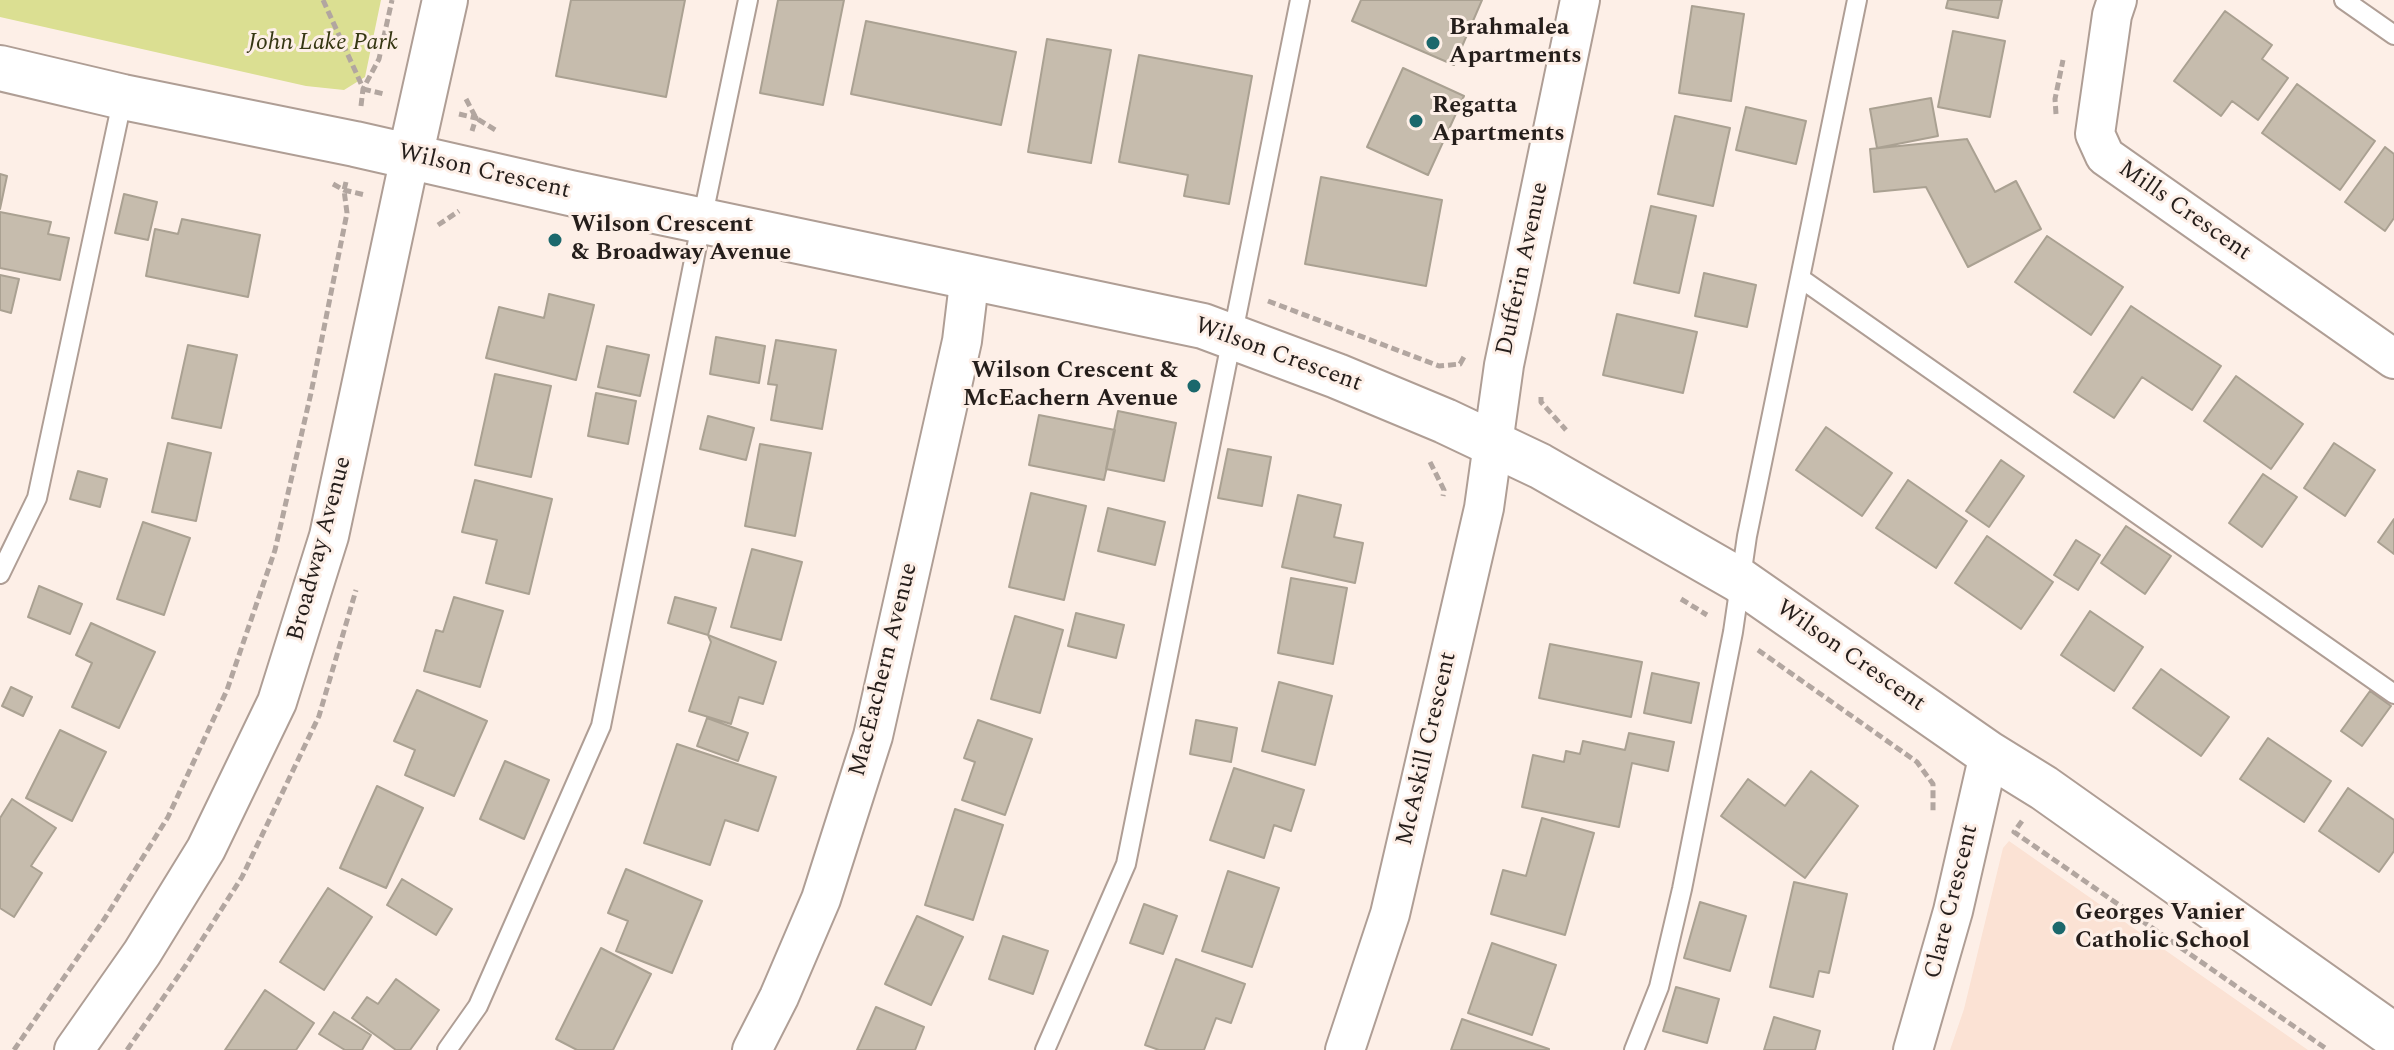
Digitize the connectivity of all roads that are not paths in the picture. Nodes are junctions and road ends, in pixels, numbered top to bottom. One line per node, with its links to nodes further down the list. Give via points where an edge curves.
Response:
1 (445, 0): 11 (street, Broadway Avenue)
2 (748, 0): 12 (lane)
3 (1300, 0): 15 (lane)
4 (1580, 0): 17 (street, Dufferin Avenue)
5 (1857, 0): 14 (lane)
6 (2117, 0): 16 (street, Mills Crescent, via 2095,134 2105,156)
7 (2344, 0): 8 (lane)
8 (2394, 35)
9 (0, 68): 10 (street, Wilson Crescent)
10 (123, 97): 11 (street, Wilson Crescent); 18 (lane, via 37,498)
11 (410, 157): 12 (street, Wilson Crescent); 23 (street, Broadway Avenue, via 329,536 277,702 206,849)
12 (702, 220): 13 (street, Wilson Crescent); 24 (lane, via 601,726 478,1006)
13 (970, 275): 15 (street, Wilson Crescent); 25 (street, MacEachern Avenue, via 962,341 873,736 821,899)
14 (1800, 278): 19 (lane); 20 (lane)
15 (1234, 335): 17 (street, Wilson Crescent); 26 (lane, via 1126,864)
16 (2394, 359)
17 (1492, 444): 19 (street, Wilson Crescent); 27 (street, McAskill Crescent, via 1484,508 1390,914)
18 (0, 574)
19 (1739, 580): 21 (street, Wilson Crescent); 28 (lane, via 1682,889 1659,987)
20 (2394, 694)
21 (1989, 754): 22 (street, Wilson Crescent); 29 (street, Clare Crescent, via 1953,911)
22 (2394, 1036)
23 (74, 1050)
24 (447, 1050)
25 (752, 1050)
26 (1045, 1050)
27 (1345, 1050)
28 (1634, 1050)
29 (1913, 1050)

